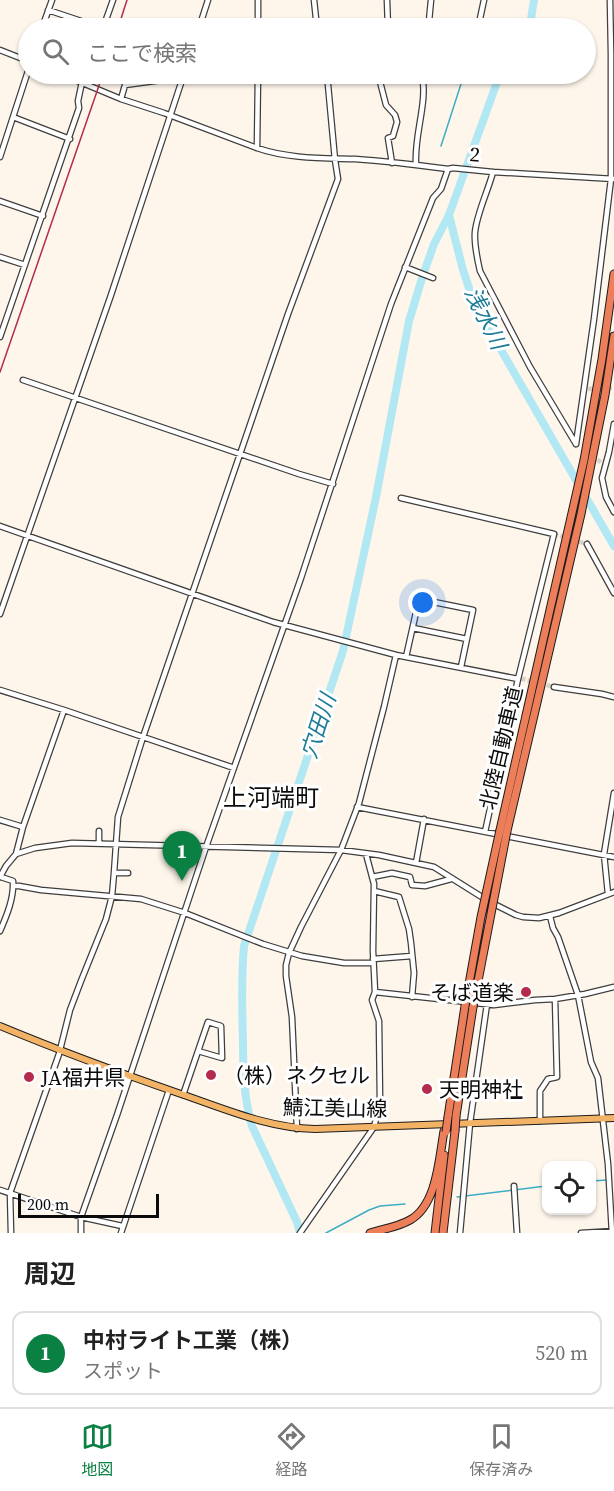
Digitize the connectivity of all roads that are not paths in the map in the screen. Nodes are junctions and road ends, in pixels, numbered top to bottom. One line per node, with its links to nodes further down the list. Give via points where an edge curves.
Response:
1 (52, 0): 10 (street)
2 (113, 0): 13 (street)
3 (208, 0): 14 (street)
4 (258, 0): 15 (street)
5 (314, 0): 16 (street)
6 (387, 0): 17 (street)
7 (431, 0): 18 (street)
8 (484, 0): 19 (street)
9 (610, 0): 21 (street)
10 (48, 10): 11 (street); 12 (street)
11 (45, 18)
12 (72, 18)
13 (107, 18)
14 (202, 18)
15 (258, 18)
16 (316, 18)
17 (388, 18)
18 (429, 18)
19 (480, 18)
20 (0, 50): 22 (street)
21 (613, 55): 43 (street)
22 (18, 57)
23 (24, 84): 34 (street)
24 (82, 84): 35 (street)
25 (87, 84): 32 (street, 2)
26 (131, 84): 32 (street, via 125,85)
27 (180, 84): 33 (street)
28 (258, 84): 36 (street)
29 (328, 84): 38 (street)
30 (381, 84): 39 (street, via 386,105 397,122 393,136 388,138)
31 (423, 84): 40 (street)
32 (121, 99): 33 (street, 2)
33 (170, 116): 36 (street, 2); 56 (street)
34 (13, 117): 35 (street); 37 (street)
35 (70, 138): 45 (street)
36 (257, 148): 38 (street, 2, via 298,158)
37 (0, 157)
38 (335, 160): 39 (street, 2); 58 (street, via 338,179)
39 (392, 163): 40 (street, 2)
40 (416, 164): 41 (street, 2)
41 (451, 169): 42 (street, 2); 48 (street, via 433,198)
42 (493, 172): 43 (street, 2); 43 (street, via 476,224 480,271 576,444)
43 (612, 179)
44 (0, 201): 45 (street)
45 (43, 216): 47 (street)
46 (0, 257): 47 (street)
47 (25, 266): 52 (street)
48 (406, 267): 50 (street); 59 (street)
49 (614, 274): 87 (highway, 北陸自動車道, via 584,460)
50 (433, 278)
51 (0, 311): 52 (street)
52 (8, 314): 54 (street)
53 (614, 336): 87 (highway, 北陸自動車道, via 581,514)
54 (0, 337)
55 (24, 380): 56 (street)
56 (76, 397): 58 (street); 63 (street)
57 (614, 424): 61 (street, via 602,478)
58 (241, 454): 59 (street); 66 (street)
59 (333, 484): 68 (street)
60 (401, 498): 74 (street, via 554,534)
61 (614, 512)
62 (0, 526): 63 (street)
63 (27, 536): 66 (street); 67 (street)
64 (587, 544): 65 (street)
65 (614, 593)
66 (192, 595): 68 (street); 79 (street)
67 (0, 614)
68 (285, 625): 71 (street); 80 (street)
69 (413, 628): 70 (street); 70 (street, via 419,599 473,610); 72 (street)
70 (467, 639): 73 (street)
71 (396, 655): 72 (street); 82 (street)
72 (406, 657): 73 (street)
73 (462, 667): 74 (street)
74 (515, 678): 88 (street)
75 (554, 687): 77 (street)
76 (0, 690): 78 (street)
77 (614, 697)
78 (64, 710): 79 (street); 85 (street)
79 (143, 736): 80 (street); 90 (street, via 118,817)
80 (234, 768): 91 (street)
81 (614, 793): 95 (street)
82 (357, 807): 83 (street); 92 (street)
83 (424, 819): 88 (street); 97 (street)
84 (0, 820): 85 (street)
85 (23, 827): 93 (street)
86 (99, 831): 89 (street)
87 (503, 831): 119 (highway, 北陸自動車道, bridge, via 481,917)
88 (485, 832): 95 (street)
89 (99, 843): 90 (street); 93 (street, via 72,843)
90 (117, 844): 91 (street); 98 (street)
91 (206, 847): 92 (street); 107 (street)
92 (342, 850): 94 (street); 110 (street)
93 (16, 854): 100 (street)
94 (366, 854): 97 (street); 101 (street)
95 (604, 854): 96 (street); 105 (street)
96 (614, 857)
97 (416, 863): 102 (street, via 434,867)
98 (114, 873): 99 (street); 106 (street)
99 (128, 873)
100 (0, 877): 103 (street, via 13,880)
101 (372, 877): 102 (street, via 392,873 410,877 412,885 425,886); 104 (street)
102 (452, 879): 108 (street, via 516,915)
103 (13, 886): 106 (street); 109 (street)
104 (374, 891): 111 (street, via 399,897); 112 (street)
105 (611, 893): 108 (street)
106 (112, 896): 107 (street, via 141,899); 121 (street, via 70,1010)
107 (185, 913): 110 (street); 123 (street)
108 (550, 916): 115 (street)
109 (0, 931)
110 (289, 953): 112 (street, via 344,963); 132 (street, via 286,976 292,1017)
111 (412, 956): 112 (street); 116 (street)
112 (373, 961): 114 (street)
113 (614, 987): 115 (street)
114 (375, 992): 116 (street); 131 (street, via 372,1000 379,1021 380,1103)
115 (578, 995): 117 (street); 127 (street, via 591,1062 598,1078)
116 (412, 997): 118 (street)
117 (555, 999): 118 (street); 129 (street, via 557,1077 548,1079 540,1091)
118 (487, 1004): 130 (street)
119 (469, 1006): 126 (highway, 北陸自動車道); 126 (highway, 北陸自動車道, via 458,1050)
120 (0, 1026): 121 (main road, 鯖江美山線)
121 (60, 1050): 123 (main road, 鯖江美山線); 136 (street)
122 (198, 1051): 122 (street, via 208,1022 221,1026 222,1058); 125 (street)
123 (129, 1076): 124 (main road, 鯖江美山線); 137 (street)
124 (169, 1090): 125 (main road, 鯖江美山線); 138 (street)
125 (183, 1095): 132 (main road, 鯖江美山線)
126 (450, 1116): 133 (highway, 北陸自動車道, bridge)
127 (603, 1118): 128 (main road, 鯖江美山線); 129 (main road, 鯖江美山線); 139 (street)
128 (614, 1118)
129 (540, 1121): 130 (main road, 鯖江美山線)
130 (470, 1123): 131 (main road, 鯖江美山線); 146 (street)
131 (374, 1127): 132 (main road, 鯖江美山線); 143 (street)
132 (297, 1129)
133 (448, 1132): 144 (highway, via 425,1206 408,1221); 145 (highway, 北陸自動車道); 145 (highway, 北陸自動車道, via 448,1193)
134 (514, 1186): 147 (street)
135 (0, 1190): 136 (street)
136 (10, 1193): 137 (street); 140 (street)
137 (81, 1217): 138 (street); 141 (street)
138 (122, 1226): 142 (street)
139 (613, 1232): 148 (street)
140 (11, 1233)
141 (81, 1233)
142 (121, 1233)
143 (300, 1233)
144 (370, 1233)
145 (440, 1233)
146 (460, 1233)
147 (517, 1233)
148 (581, 1233)

